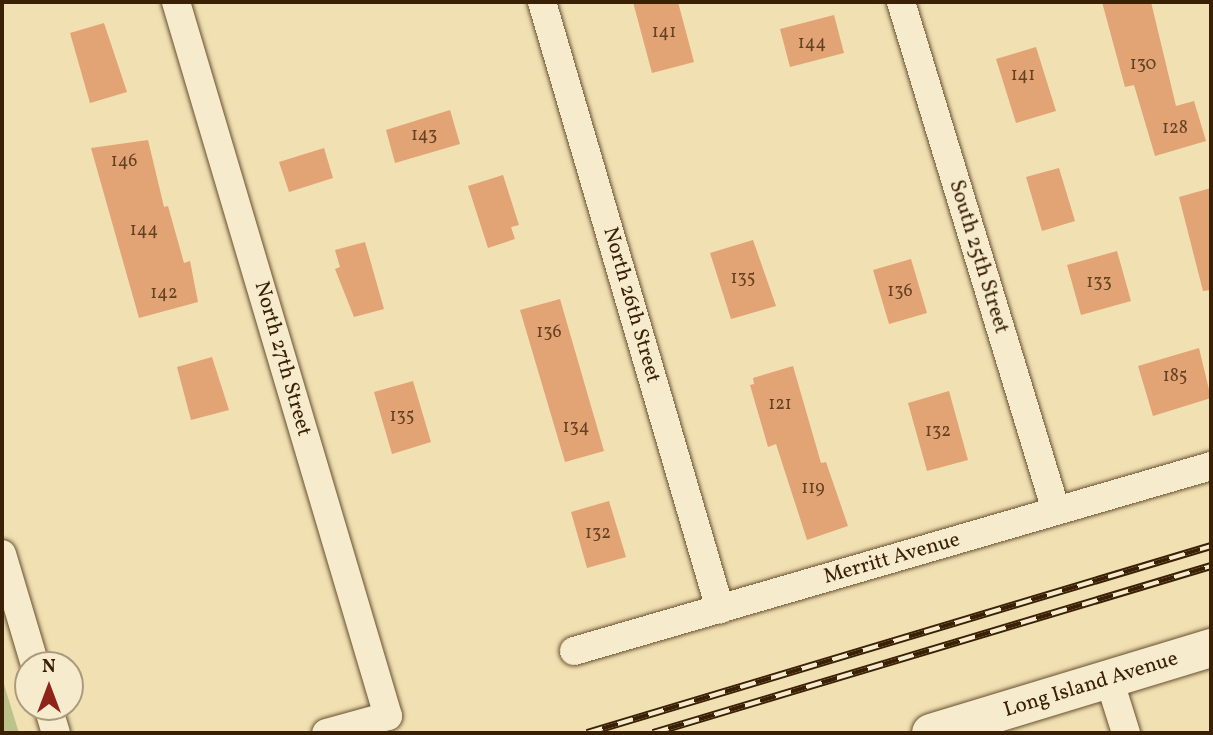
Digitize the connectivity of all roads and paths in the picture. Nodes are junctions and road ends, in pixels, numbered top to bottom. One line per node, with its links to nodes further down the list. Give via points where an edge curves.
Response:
1 (176, 2): 12 (street, North 27th Street, via 388,716)
2 (542, 2): 7 (street, North 26th Street)
3 (901, 2): 5 (street, South 25th Street)
4 (1211, 466): 5 (street, Merritt Avenue)
5 (1056, 511): 7 (street, Merritt Avenue)
6 (2, 554): 9 (street)
7 (720, 608): 10 (street, Merritt Avenue)
8 (1211, 648): 11 (street, Long Island Avenue)
9 (32, 651)
10 (573, 651)
11 (1109, 679): 13 (street, Long Island Avenue); 14 (street)
12 (326, 733)
13 (931, 733)
14 (1126, 733)

